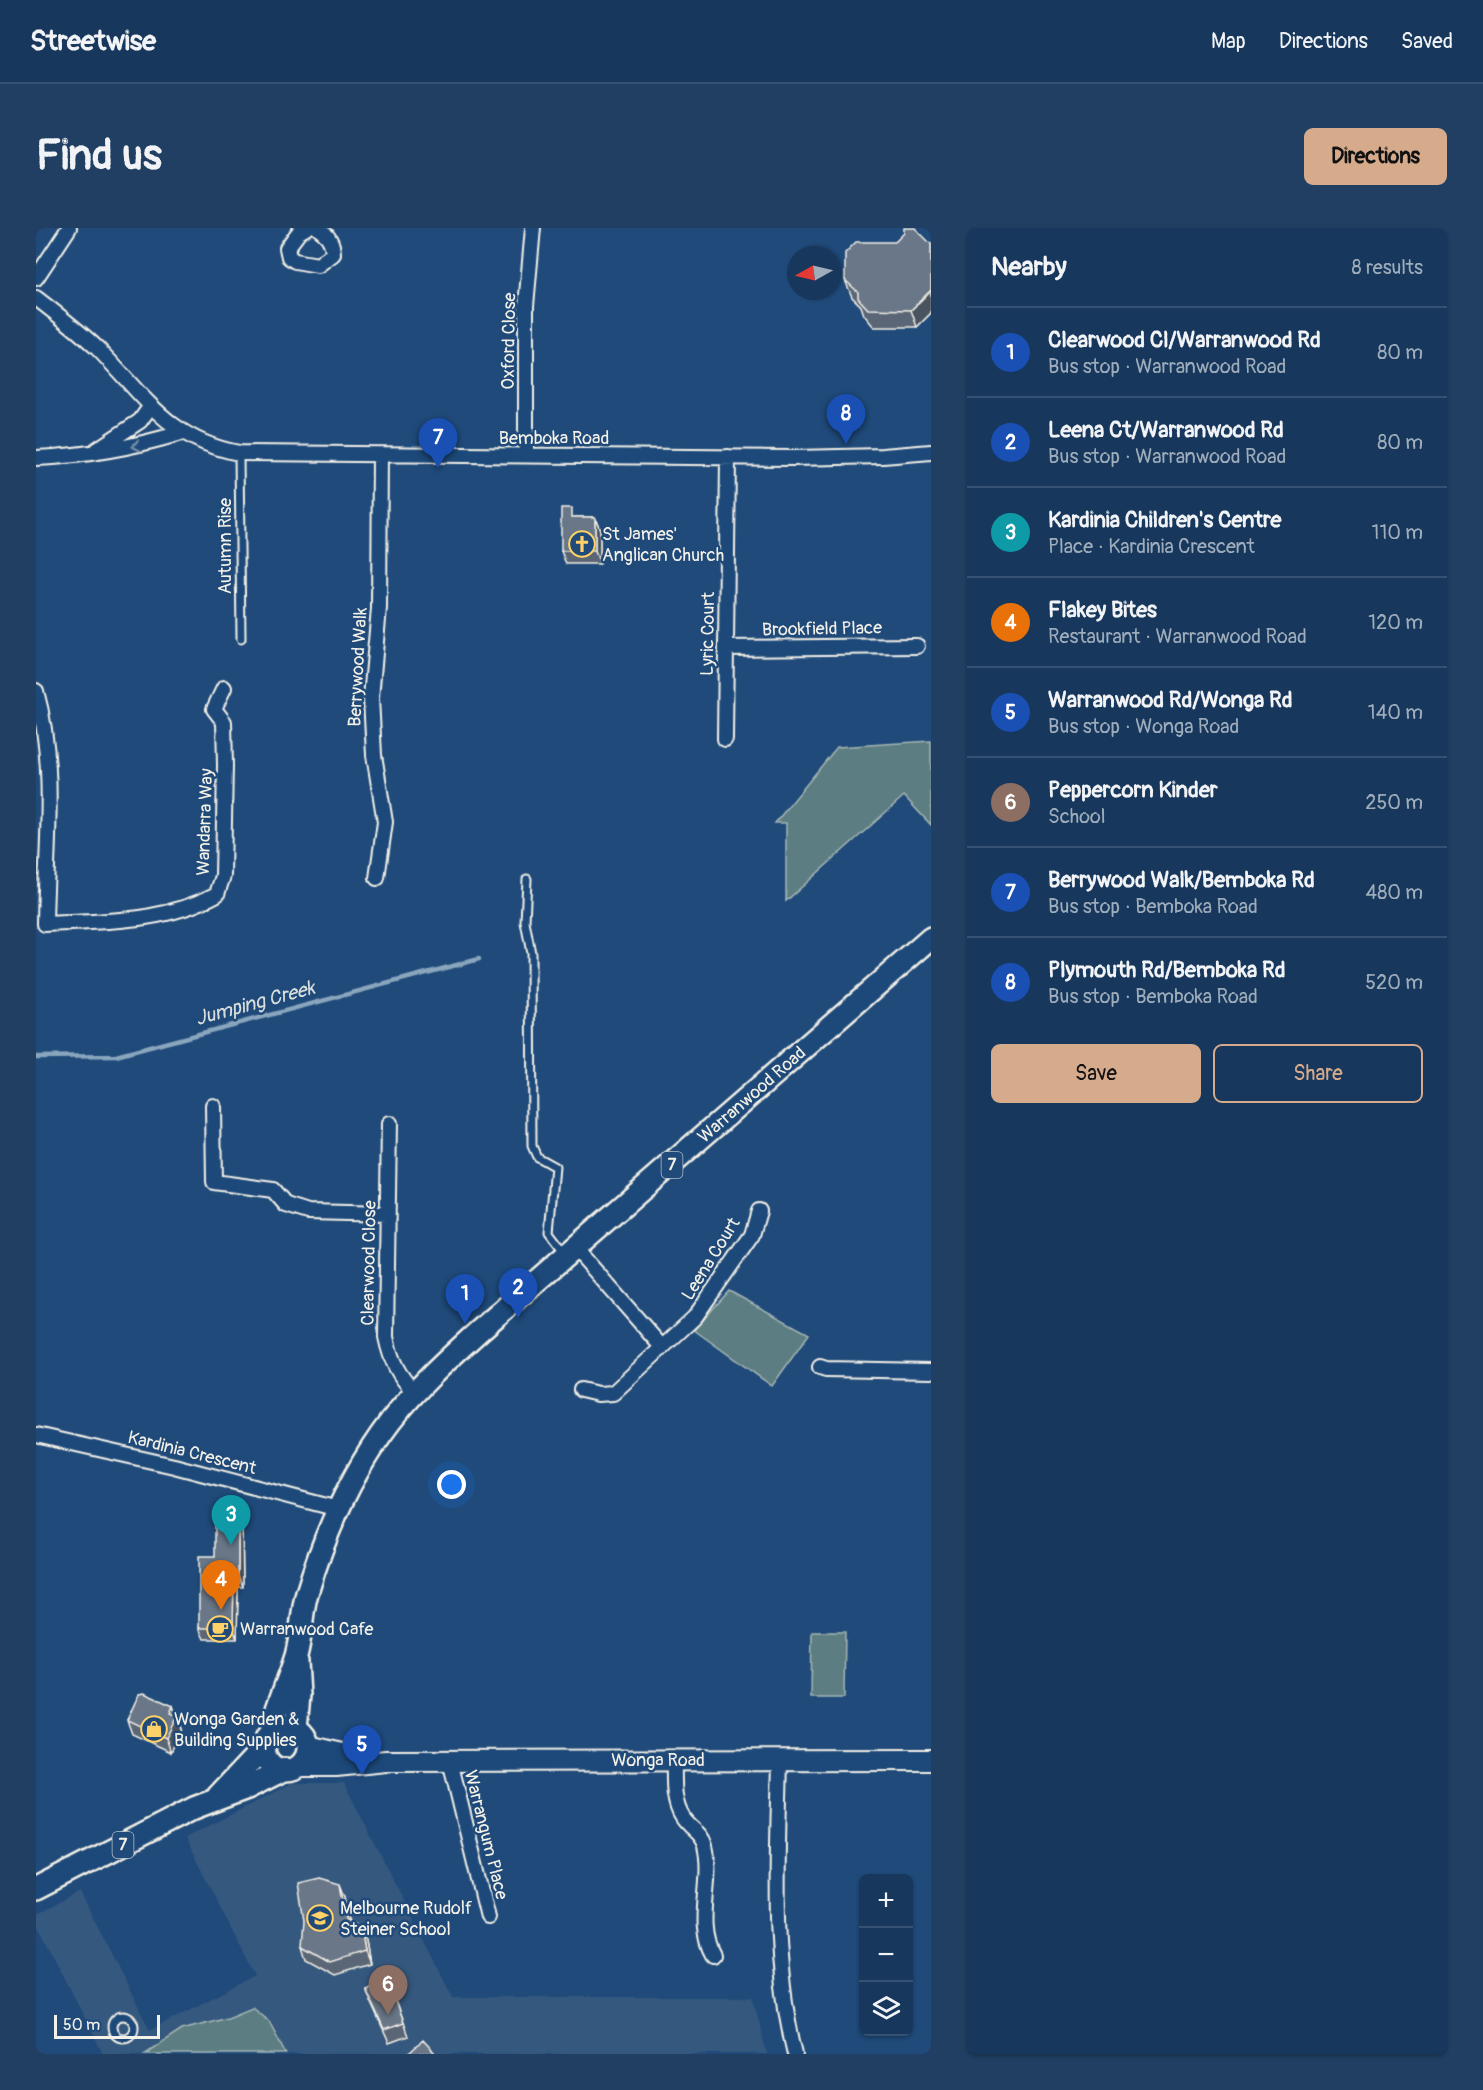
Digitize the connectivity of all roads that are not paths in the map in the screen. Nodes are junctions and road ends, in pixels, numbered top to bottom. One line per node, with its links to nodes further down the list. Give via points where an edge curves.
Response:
1 (69, 228): 5 (street)
2 (306, 228): 3 (street, via 292,239 287,248 289,257 318,265 333,254 333,245)
3 (318, 228)
4 (532, 228): 13 (street, Oxford Close, via 526,306)
5 (36, 278)
6 (36, 298): 7 (street, Bemboka Road, via 97,348)
7 (150, 407): 8 (street, Bemboka Road); 11 (street, via 140,421)
8 (182, 433): 10 (street, Bemboka Road, via 204,444); 11 (street, one-way to 11, via 139,446)
9 (931, 452): 14 (street, Bemboka Road)
10 (239, 453): 12 (street, Bemboka Road); 16 (lane, Autumn Rise)
11 (89, 454): 15 (street)
12 (380, 455): 13 (street, Bemboka Road); 22 (street, Berrywood Walk, via 379,608 371,698 374,755 385,822)
13 (526, 455): 14 (street, Bemboka Road)
14 (728, 457): 18 (street, Lyric Court)
15 (36, 458)
16 (241, 639)
17 (917, 646): 18 (street, Brookfield Place)
18 (726, 648): 21 (street, Lyric Court)
19 (224, 688): 24 (street, Wandarra Way, via 214,709 224,722 225,754 223,876 217,894 200,904 153,918)
20 (36, 691): 24 (street, Wandarra Way, via 48,753)
21 (725, 739)
22 (377, 878)
23 (527, 879): 30 (lane, via 532,1146 537,1157 555,1167 549,1232)
24 (41, 925)
25 (931, 938): 30 (main road, Warranwood Road / 7)
26 (213, 1106): 29 (street, via 214,1182 273,1190 286,1205 308,1212)
27 (389, 1124): 29 (street, Clearwood Close)
28 (759, 1211): 31 (street, Leena Court, via 752,1235 716,1290 695,1317)
29 (387, 1214): 35 (street, Clearwood Close, via 386,1337 399,1376)
30 (571, 1252): 31 (street); 35 (main road, Warranwood Road / 7, via 471,1338)
31 (661, 1346): 34 (street, Leena Court, via 613,1393)
32 (819, 1367): 33 (street)
33 (931, 1371)
34 (581, 1390)
35 (415, 1393): 37 (main road, Warranwood Road / 7, via 366,1458)
36 (36, 1436): 37 (street, Kardinia Crescent, via 174,1466)
37 (338, 1509): 38 (main road, Warranwood Road / 7, via 307,1593)
38 (296, 1655): 39 (main road, Warranwood Road / 7); 40 (main road, Warranwood Road / 7)
39 (296, 1728): 40 (main road, via 282,1726); 41 (main road)
40 (267, 1739): 47 (main road, via 265,1753 273,1764); 48 (main road, Wonga Road / 7)
41 (308, 1746): 45 (main road, Wonga Road); 47 (main road, via 304,1760)
42 (780, 1759): 43 (main road, Wonga Road); 44 (main road, Wonga Road); 52 (street, via 777,1901 781,1982)
43 (674, 1760): 46 (main road, Wonga Road); 51 (street, via 679,1812 705,1846 706,1934)
44 (931, 1760)
45 (386, 1761): 46 (main road, Wonga Road); 47 (main road, Wonga Road)
46 (450, 1761): 50 (street, Warrangum Place)
47 (292, 1768): 48 (main road, Wonga Road / 7)
48 (215, 1798): 49 (main road, Wonga Road / 7)
49 (36, 1889)
50 (488, 1917)
51 (713, 1955)
52 (795, 2054)

